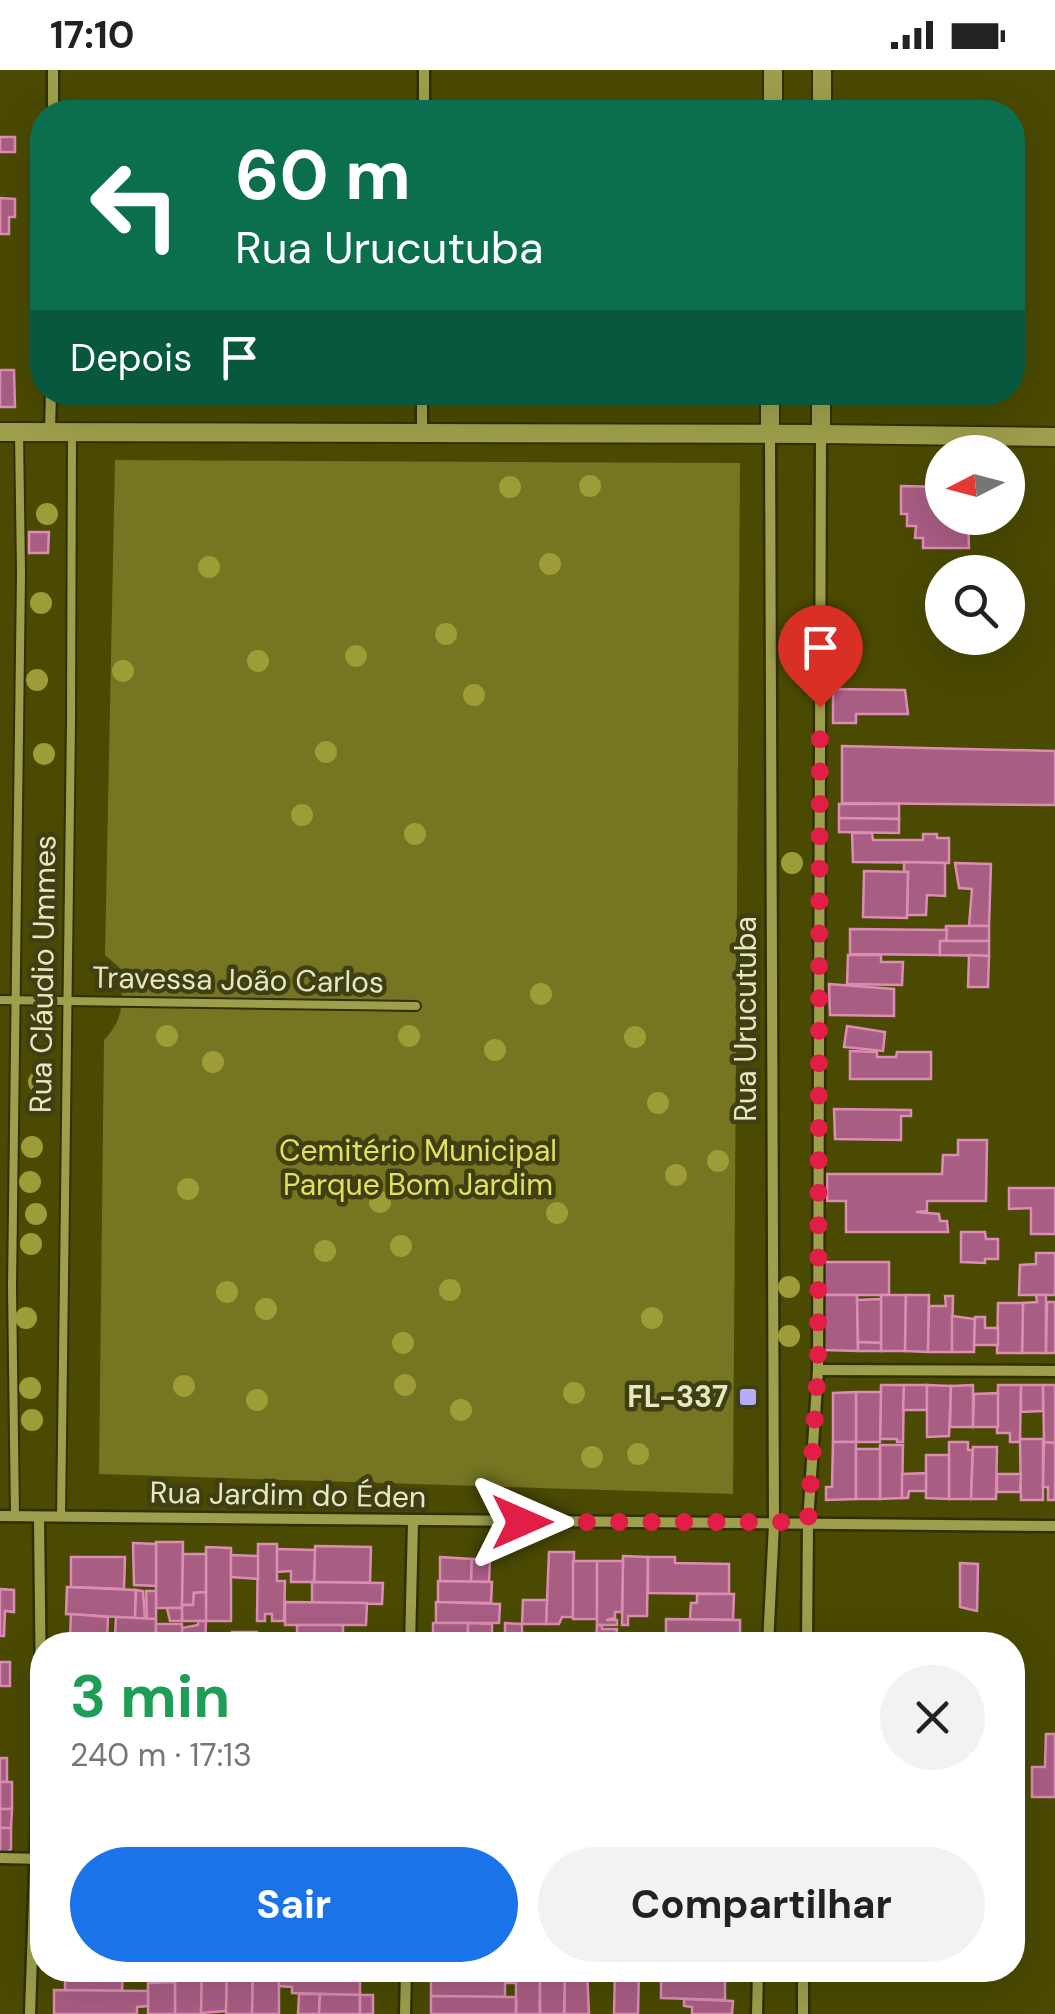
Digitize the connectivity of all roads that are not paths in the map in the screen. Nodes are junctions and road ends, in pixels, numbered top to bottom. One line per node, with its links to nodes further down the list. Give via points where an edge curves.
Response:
1 (53, 70): 5 (street)
2 (424, 70): 6 (street)
3 (773, 70): 7 (street)
4 (822, 70): 8 (street)
5 (53, 100)
6 (424, 100)
7 (773, 100)
8 (822, 100)
9 (51, 405): 13 (street)
10 (422, 405): 16 (street)
11 (770, 405): 18 (street, Rua Urucutuba)
12 (821, 405): 17 (street)
13 (50, 431): 14 (street); 15 (street)
14 (72, 431): 16 (street); 20 (lane, Rua Cláudio Ummes)
15 (10, 432): 22 (lane, Rua Cláudio Ummes, via 21,573)
16 (422, 434): 18 (street)
17 (821, 434): 18 (street); 19 (street); 24 (street)
18 (770, 435): 32 (street, Rua Urucutuba)
19 (1055, 437)
20 (68, 999): 22 (lane, Travessa João Carlos); 23 (lane, Travessa João Carlos); 29 (lane, Rua Cláudio Ummes)
21 (0, 1000): 22 (lane, Travessa João Carlos)
22 (14, 1000): 27 (lane, Rua Cláudio Ummes)
23 (416, 1006)
24 (818, 1370): 25 (street); 31 (street)
25 (1055, 1371)
26 (0, 1516): 27 (street, Rua Jardim do Éden)
27 (15, 1516): 28 (street, Rua Jardim do Éden)
28 (39, 1517): 29 (street, Rua Jardim do Éden); 34 (street)
29 (60, 1517): 30 (street, Rua Jardim do Éden)
30 (414, 1522): 32 (street, Rua Jardim do Éden); 35 (street)
31 (808, 1522): 32 (street, Rua Jardim do Éden); 33 (street, Rua Jardim do Éden); 37 (street)
32 (774, 1524): 36 (street, Rua Urucutuba)
33 (1055, 1526)
34 (41, 1632)
35 (410, 1632)
36 (769, 1632)
37 (807, 1632)
38 (0, 1858): 39 (street)
39 (30, 1859)
40 (32, 1982): 44 (street)
41 (406, 1982): 45 (street)
42 (758, 1982): 46 (street)
43 (803, 1982): 47 (street)
44 (30, 2014)
45 (405, 2014)
46 (758, 2014)
47 (803, 2014)

